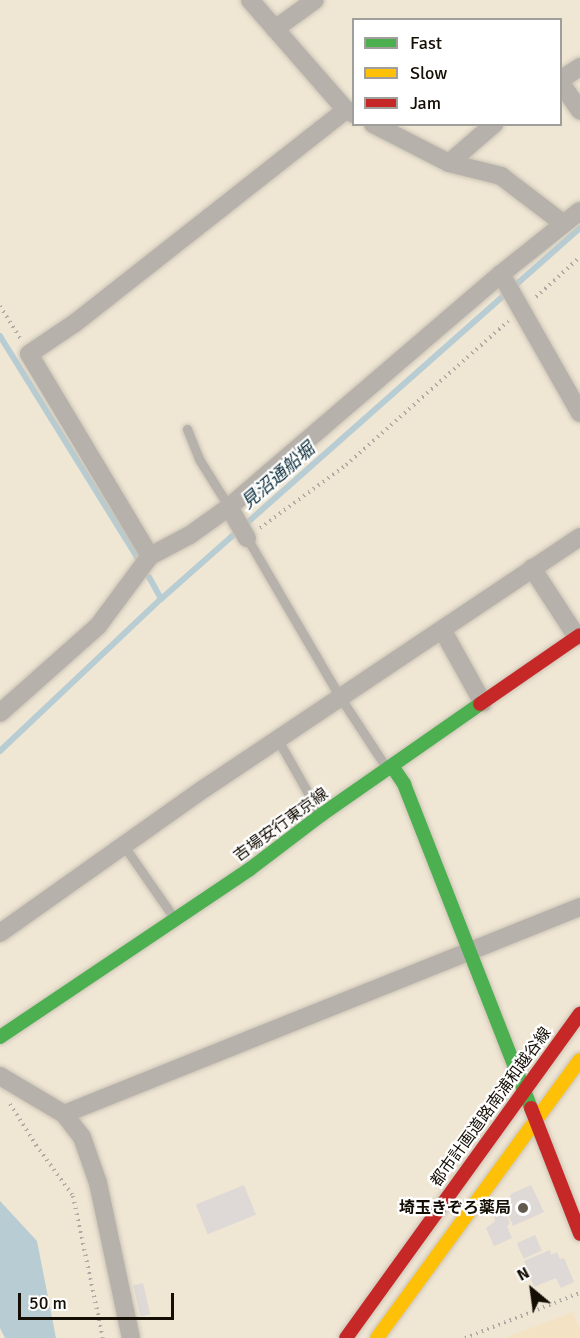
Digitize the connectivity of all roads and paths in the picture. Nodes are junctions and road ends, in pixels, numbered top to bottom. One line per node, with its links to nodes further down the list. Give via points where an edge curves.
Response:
1 (315, 0): 3 (street)
2 (253, 1): 3 (street)
3 (275, 29): 8 (street)
4 (580, 67): 5 (street)
5 (562, 80)
6 (562, 83): 7 (street)
7 (580, 111)
8 (350, 112): 18 (street)
9 (377, 126): 11 (street)
10 (492, 126): 11 (street)
11 (449, 163): 13 (street, via 501,176)
12 (580, 211): 13 (street)
13 (564, 224): 15 (street)
14 (580, 257): 17 (path)
15 (501, 274): 17 (street); 21 (street)
16 (0, 306): 18 (path)
17 (521, 310): 19 (street); 23 (path, via 346,465)
18 (29, 354): 24 (street)
19 (580, 411)
20 (187, 429): 21 (lane, via 199,459)
21 (229, 507): 23 (street); 24 (street, via 190,535)
22 (580, 537): 25 (street)
23 (247, 538): 28 (lane)
24 (150, 556): 30 (street, via 98,626)
25 (532, 568): 26 (street); 27 (street)
26 (443, 631): 28 (street); 29 (street)
27 (579, 636): 29 (street, 吉場安行東京線)
28 (340, 697): 31 (street); 32 (lane)
29 (483, 703): 32 (street, 吉場安行東京線)
30 (0, 713)
31 (278, 740): 33 (lane); 34 (street)
32 (389, 767): 33 (street, 吉場安行東京線); 38 (street, via 404,784)
33 (321, 815): 36 (street, 吉場安行東京線)
34 (124, 846): 36 (lane); 37 (street)
35 (580, 908): 38 (street)
36 (175, 919): 40 (street, 吉場安行東京線)
37 (0, 933)
38 (468, 951): 43 (street); 45 (street)
39 (580, 1013): 43 (street, 都市計画道路南浦和越谷線)
40 (0, 1037)
41 (580, 1060): 46 (street)
42 (0, 1076): 45 (street)
43 (524, 1088): 46 (street); 51 (street, 都市計画道路南浦和越谷線)
44 (6, 1098): 49 (path, via 73,1196)
45 (64, 1114): 50 (street, via 82,1137 98,1183)
46 (537, 1121): 47 (street); 52 (street)
47 (580, 1234)
48 (580, 1293): 53 (path)
49 (103, 1338)
50 (131, 1338)
51 (346, 1338)
52 (377, 1338)
53 (465, 1338)

